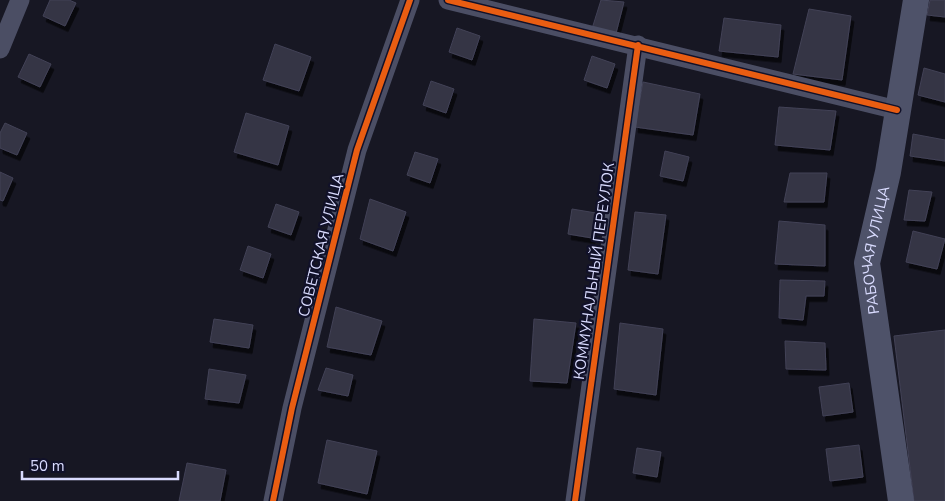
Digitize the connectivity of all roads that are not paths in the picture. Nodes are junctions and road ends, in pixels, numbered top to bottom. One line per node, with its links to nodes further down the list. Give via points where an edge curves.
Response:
1 (20, 0): 6 (street)
2 (410, 0): 8 (street, СОВЕТСКАЯ УЛИЦА, via 357,150 292,408)
3 (448, 0): 5 (street)
4 (916, 0): 7 (main road, РАБОЧАЯ УЛИЦА)
5 (638, 45): 7 (street); 9 (street, КОММУНАЛЬНЫЙ ПЕРЕУЛОК)
6 (0, 48)
7 (897, 110): 10 (main road, РАБОЧАЯ УЛИЦА, via 888,172 867,263)
8 (273, 501)
9 (575, 501)
10 (901, 501)

